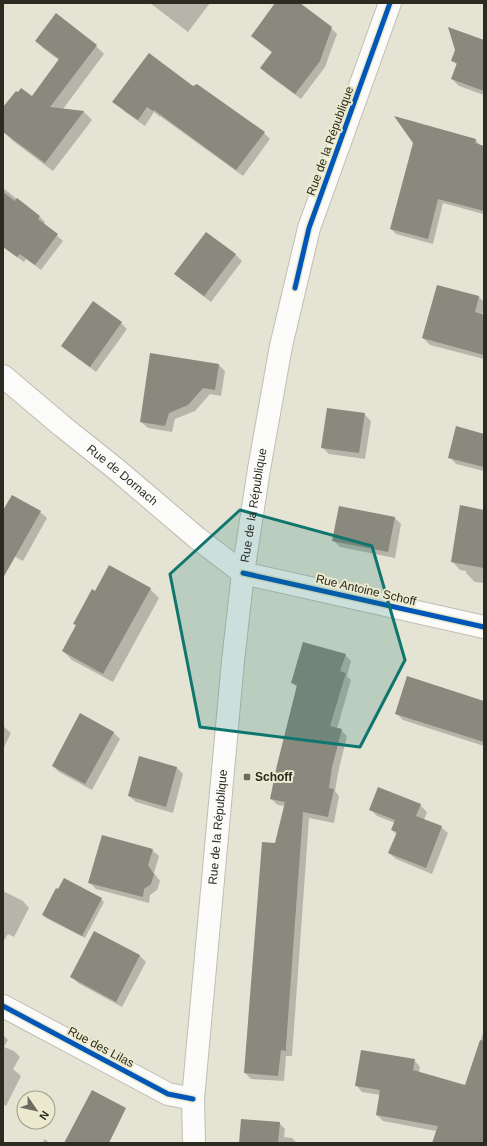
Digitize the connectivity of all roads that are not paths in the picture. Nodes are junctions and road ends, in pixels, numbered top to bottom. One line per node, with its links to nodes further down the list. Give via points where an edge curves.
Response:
1 (390, 3): 3 (main road, Rue de la République, via 309,228 281,346)
2 (3, 376): 3 (main road, Rue de Dornach, via 197,538)
3 (243, 573): 4 (main road, Rue Antoine Schoff); 6 (main road, Rue de la République)
4 (484, 626)
5 (3, 1006): 6 (main road, Rue des Lilas, via 168,1094)
6 (193, 1099): 7 (main road, Rue de la République)
7 (194, 1143)

